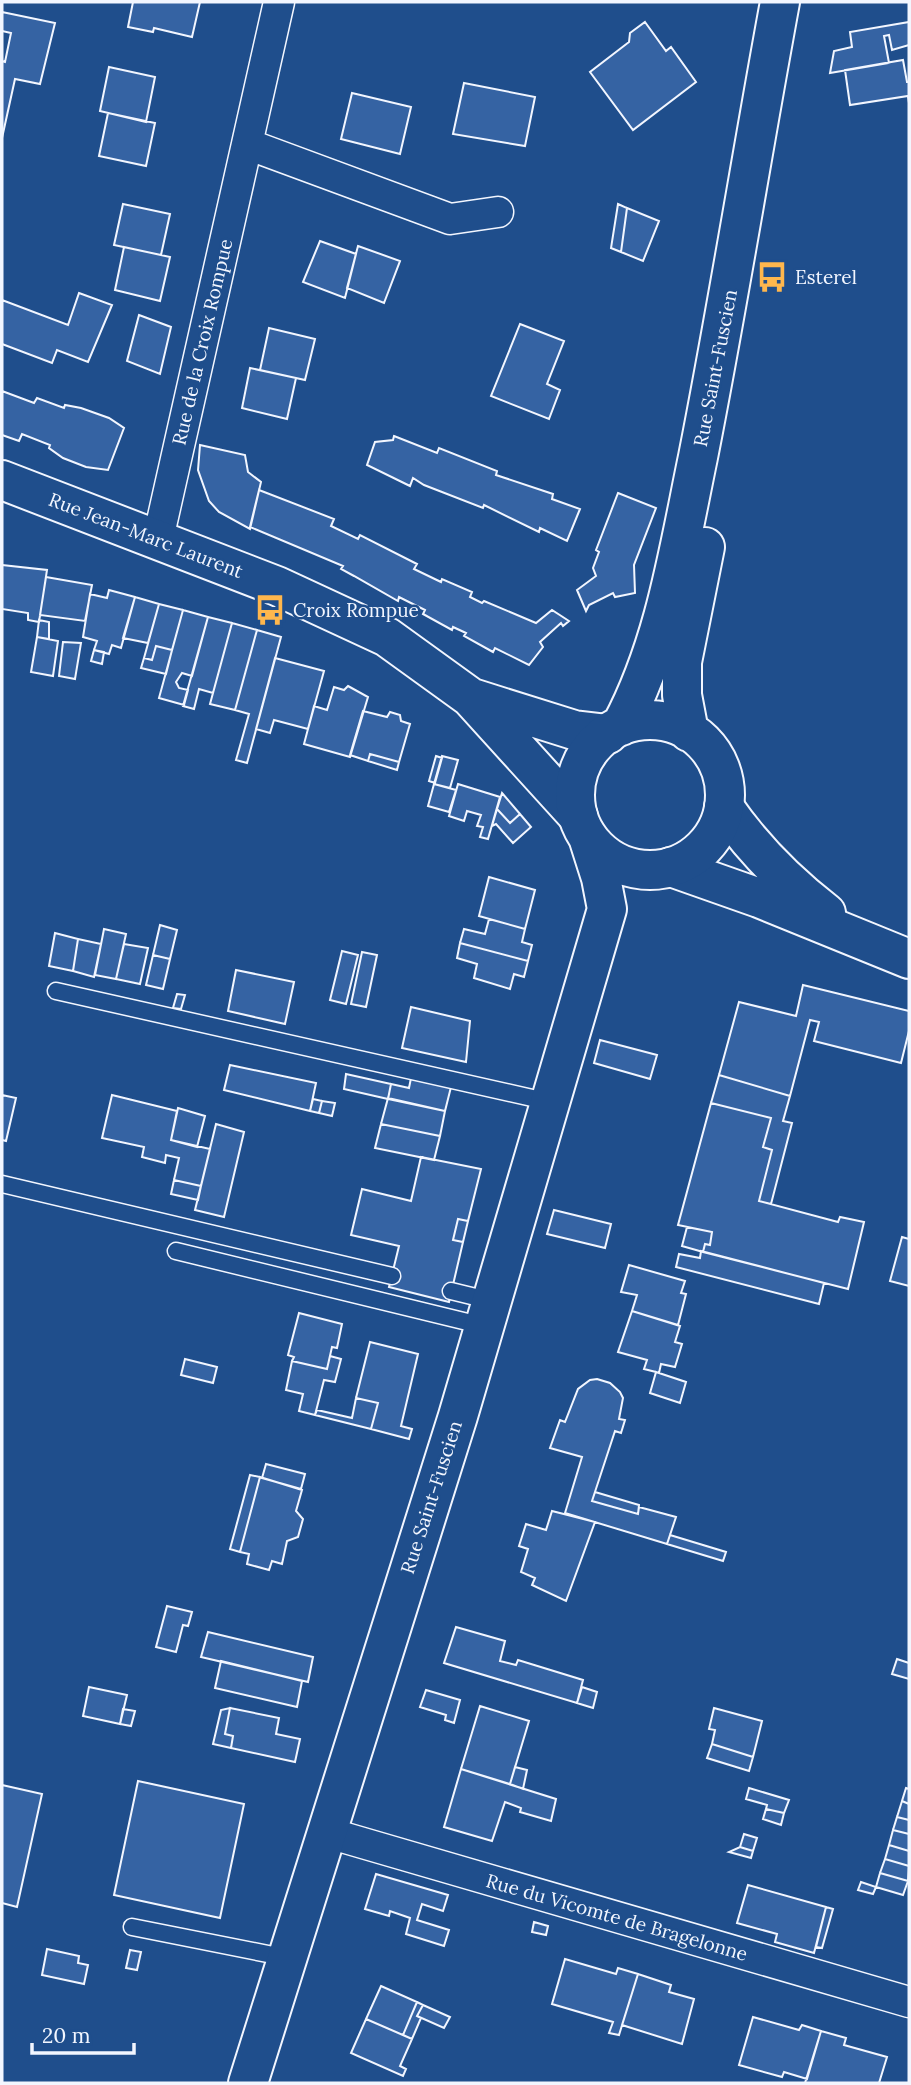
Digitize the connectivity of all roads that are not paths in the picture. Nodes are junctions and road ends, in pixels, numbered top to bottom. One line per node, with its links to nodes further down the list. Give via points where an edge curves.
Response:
1 (279, 2): 4 (street, Rue de la Croix Rompue)
2 (780, 2): 9 (main road, Rue Saint-Fuscien, via 717,362 682,530 640,690)
3 (807, 2): 10 (main road, Rue Saint-Fuscien, via 682,662)
4 (247, 144): 5 (street, via 450,219); 7 (street, Rue de la Croix Rompue)
5 (498, 212)
6 (2, 480): 7 (main road, Rue Jean-Marc Laurent)
7 (158, 539): 8 (main road, Rue Jean-Marc Laurent, via 289,591 387,637)
8 (470, 697): 9 (main road, Rue Jean-Marc Laurent, via 574,730); 12 (main road, Rue Jean-Marc Laurent)
9 (614, 730): 10 (main road, via 655,721); 12 (main road, via 595,744 579,770 575,786)
10 (689, 732): 11 (main road, via 703,742 718,765)
11 (724, 807): 13 (main road, via 712,839 700,851); 15 (main road, via 746,839 796,890)
12 (583, 827): 13 (main road, via 597,849 624,866); 14 (main road, Rue Saint-Fuscien)
13 (662, 869): 14 (main road); 15 (main road)
14 (607, 909): 18 (main road, Rue Saint-Fuscien)
15 (852, 934): 16 (main road)
16 (909, 959)
17 (57, 990): 18 (lane)
18 (550, 1102): 23 (main road, Rue Saint-Fuscien)
19 (2, 1184): 21 (lane)
20 (176, 1251): 23 (lane)
21 (392, 1276)
22 (451, 1291): 23 (lane)
23 (488, 1313): 24 (main road, Rue Saint-Fuscien)
24 (325, 1832): 26 (main road, Rue Saint-Fuscien); 27 (street, Rue du Vicomte de Bragelonne)
25 (132, 1927): 26 (lane)
26 (288, 1958): 28 (main road, Rue Saint-Fuscien)
27 (909, 2002)
28 (248, 2083)

